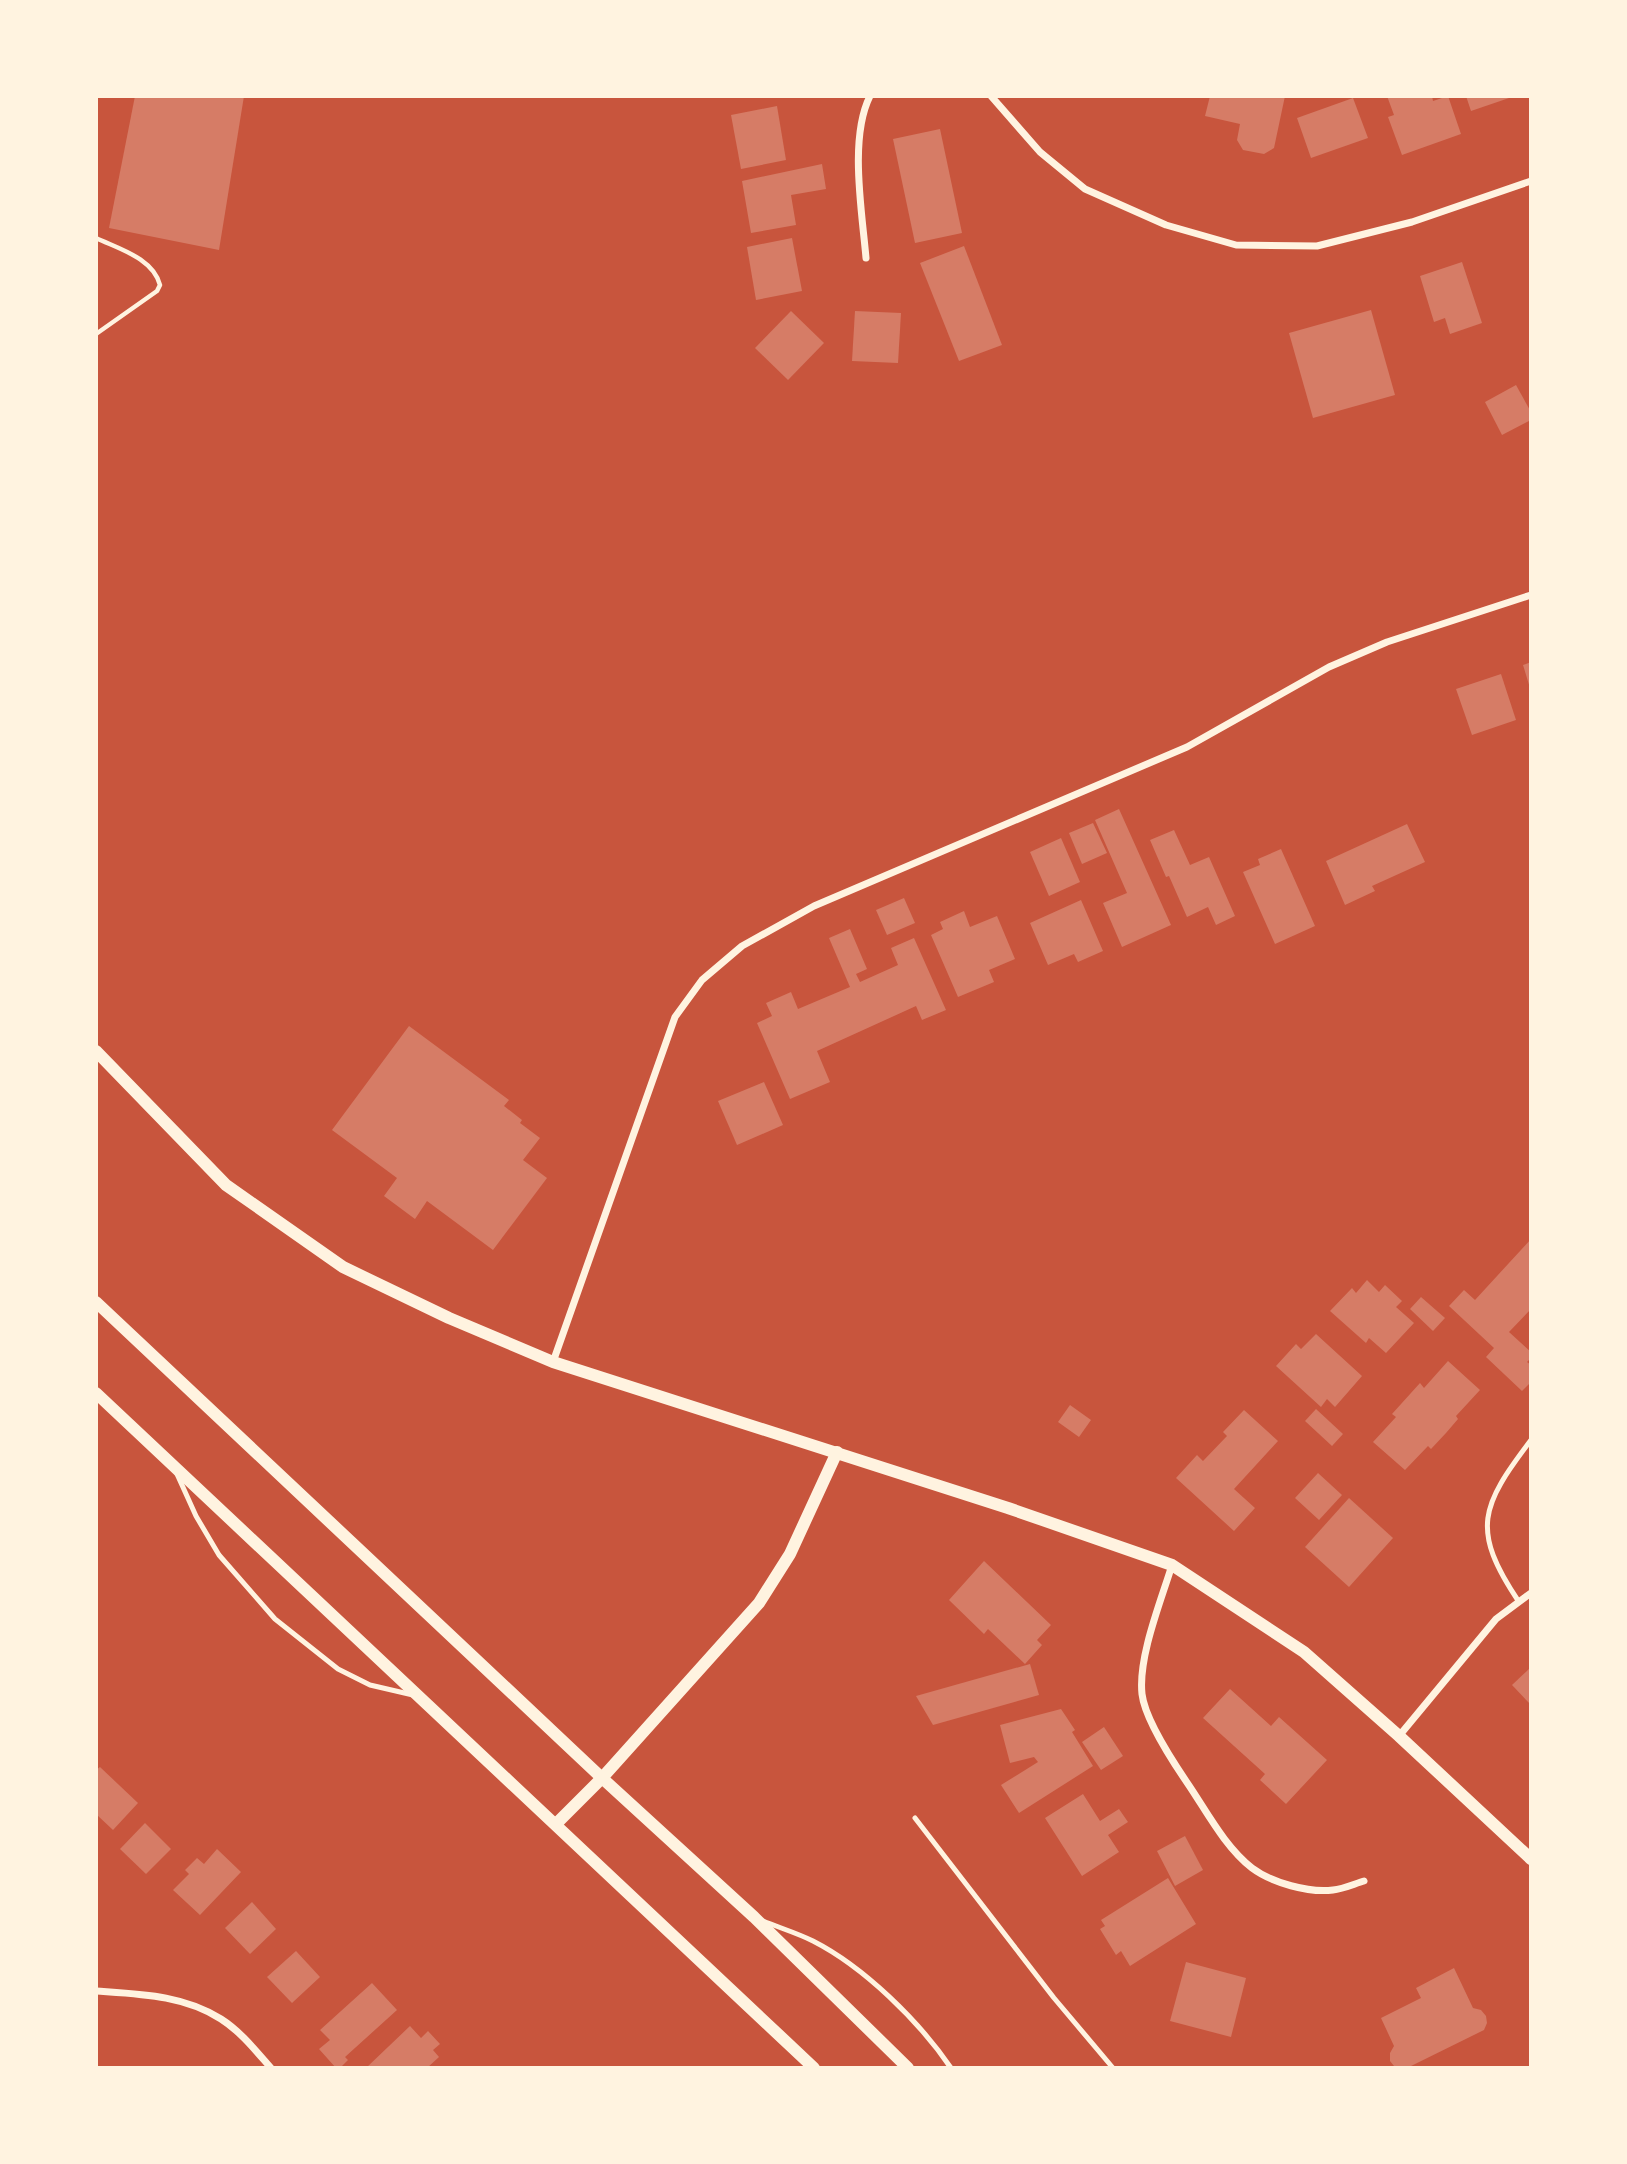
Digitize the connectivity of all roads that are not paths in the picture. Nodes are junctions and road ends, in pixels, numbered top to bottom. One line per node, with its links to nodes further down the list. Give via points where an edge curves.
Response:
1 (870, 96): 4 (street, via 861,122 859,179)
2 (991, 96): 3 (street, via 1041,152 1085,189 1166,225 1236,245 1317,246 1412,222)
3 (1531, 181)
4 (866, 258)
5 (1531, 595): 8 (street, via 1387,642 1329,667 1187,747 814,906 742,946 702,979 675,1017)
6 (96, 1051): 8 (street, via 226,1185 343,1267)
7 (96, 1302): 18 (street)
8 (553, 1362): 11 (street)
9 (96, 1393): 12 (street)
10 (1531, 1440): 15 (lane, via 1493,1495 1486,1522 1499,1573)
11 (837, 1452): 13 (street); 18 (street, via 790,1554 759,1604)
12 (173, 1465): 16 (street); 16 (lane, via 219,1555 275,1619 338,1670 370,1685)
13 (1172, 1565): 17 (street, via 1304,1652); 22 (street, via 1143,1661 1142,1695 1173,1763 1231,1846 1253,1869 1304,1889 1334,1890)
14 (1531, 1593): 15 (street)
15 (1519, 1602): 17 (street, via 1496,1619)
16 (419, 1696): 20 (street)
17 (1399, 1736): 21 (street)
18 (602, 1778): 20 (street); 23 (street)
19 (915, 1818): 29 (lane)
20 (556, 1824): 26 (street)
21 (1531, 1859)
22 (1364, 1881)
23 (754, 1917): 27 (street); 28 (lane, via 813,1941 850,1964 900,2007)
24 (96, 1991): 25 (street, via 197,2005 223,2020)
25 (271, 2068)
26 (814, 2068)
27 (908, 2068)
28 (951, 2068)
29 (1113, 2068)

